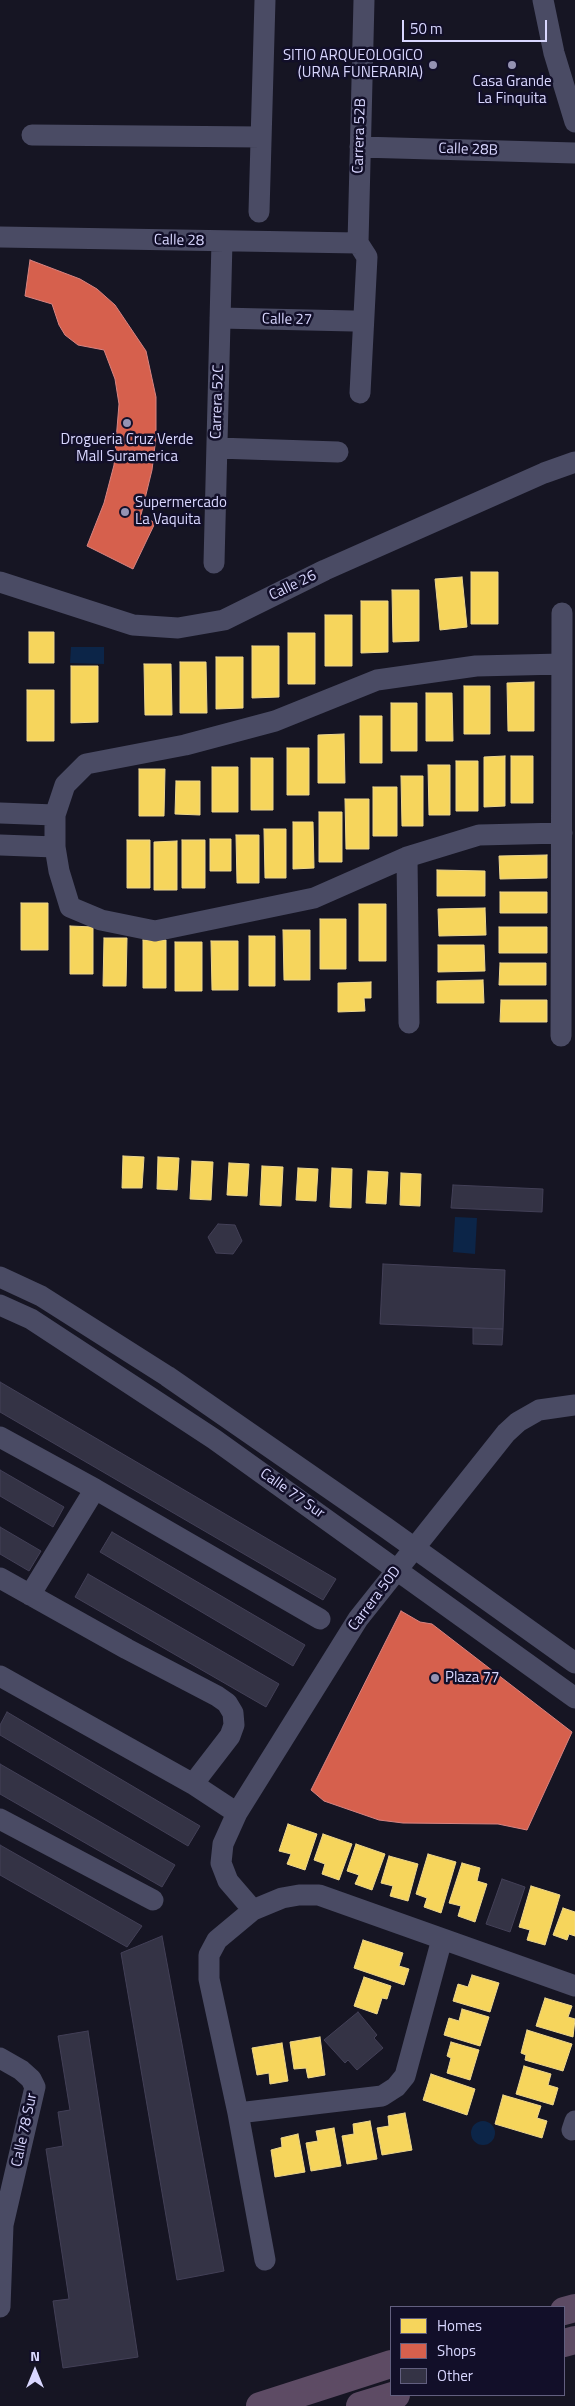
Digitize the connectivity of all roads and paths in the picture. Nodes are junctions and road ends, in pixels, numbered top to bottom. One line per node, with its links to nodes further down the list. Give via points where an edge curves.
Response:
1 (265, 0): 6 (street)
2 (364, 0): 7 (street, Carrera 52B)
3 (542, 0): 4 (street)
4 (575, 122)
5 (32, 135): 6 (street)
6 (261, 137): 9 (street)
7 (360, 148): 8 (street, Calle 28B); 12 (street, Carrera 52B)
8 (575, 153)
9 (259, 212)
10 (0, 237): 11 (street, Calle 28)
11 (222, 241): 12 (street, Calle 28); 13 (street, Carrera 52C)
12 (358, 243): 15 (street, via 367,257)
13 (220, 318): 14 (street, Calle 27); 16 (street, Carrera 52C)
14 (354, 321)
15 (360, 394)
16 (217, 448): 17 (street); 19 (street, Carrera 52C)
17 (338, 452)
18 (575, 462): 20 (street, Calle 26, via 334,566 224,620 178,628 134,625)
19 (214, 563)
20 (0, 582)
21 (562, 613): 22 (street)
22 (562, 664): 24 (street, via 476,666 377,680 276,721 185,745 86,764 65,785); 25 (street)
23 (0, 813): 24 (street)
24 (55, 815): 27 (street)
25 (562, 832): 28 (street, via 479,835); 30 (street)
26 (0, 845): 27 (street)
27 (55, 847): 28 (street, via 70,907 101,920 155,931 314,898)
28 (407, 857): 29 (street)
29 (408, 1023)
30 (561, 1036)
31 (0, 1277): 36 (street, Calle 77 Sur, via 41,1296 167,1376)
32 (0, 1304): 37 (street, Calle 77 Sur, via 31,1318 181,1417)
33 (575, 1405): 36 (street, Carrera 50D, via 539,1410 518,1422)
34 (0, 1437): 35 (street)
35 (95, 1490): 39 (street); 40 (street)
36 (415, 1548): 37 (street, Carrera 50D); 41 (street, Calle 77 Sur)
37 (397, 1569): 43 (street, Calle 77 Sur); 45 (street, Carrera 50D, via 358,1619)
38 (0, 1578): 39 (street)
39 (30, 1595): 44 (street, via 227,1703 233,1713 234,1725 230,1736)
40 (320, 1619)
41 (575, 1663)
42 (0, 1676): 44 (street)
43 (575, 1698)
44 (193, 1784): 45 (street)
45 (237, 1813): 48 (street, Carrera 50D, via 223,1844 221,1863 228,1881)
46 (0, 1820): 47 (street)
47 (153, 1900)
48 (253, 1910): 49 (street, via 282,1898 319,1895); 52 (street, via 217,1940 209,1955 211,1988)
49 (442, 1939): 50 (street); 52 (street, via 405,2076 396,2087 382,2096)
50 (575, 1986)
51 (0, 2058): 53 (street, Calle 78 Sur, via 32,2079 35,2087)
52 (238, 2113): 54 (street)
53 (1, 2224): 55 (street, Calle 78 Sur)
54 (265, 2260)
55 (0, 2307)
56 (390, 2364): 58 (highway)
57 (390, 2400): 59 (highway)
58 (260, 2406)
59 (360, 2406)

